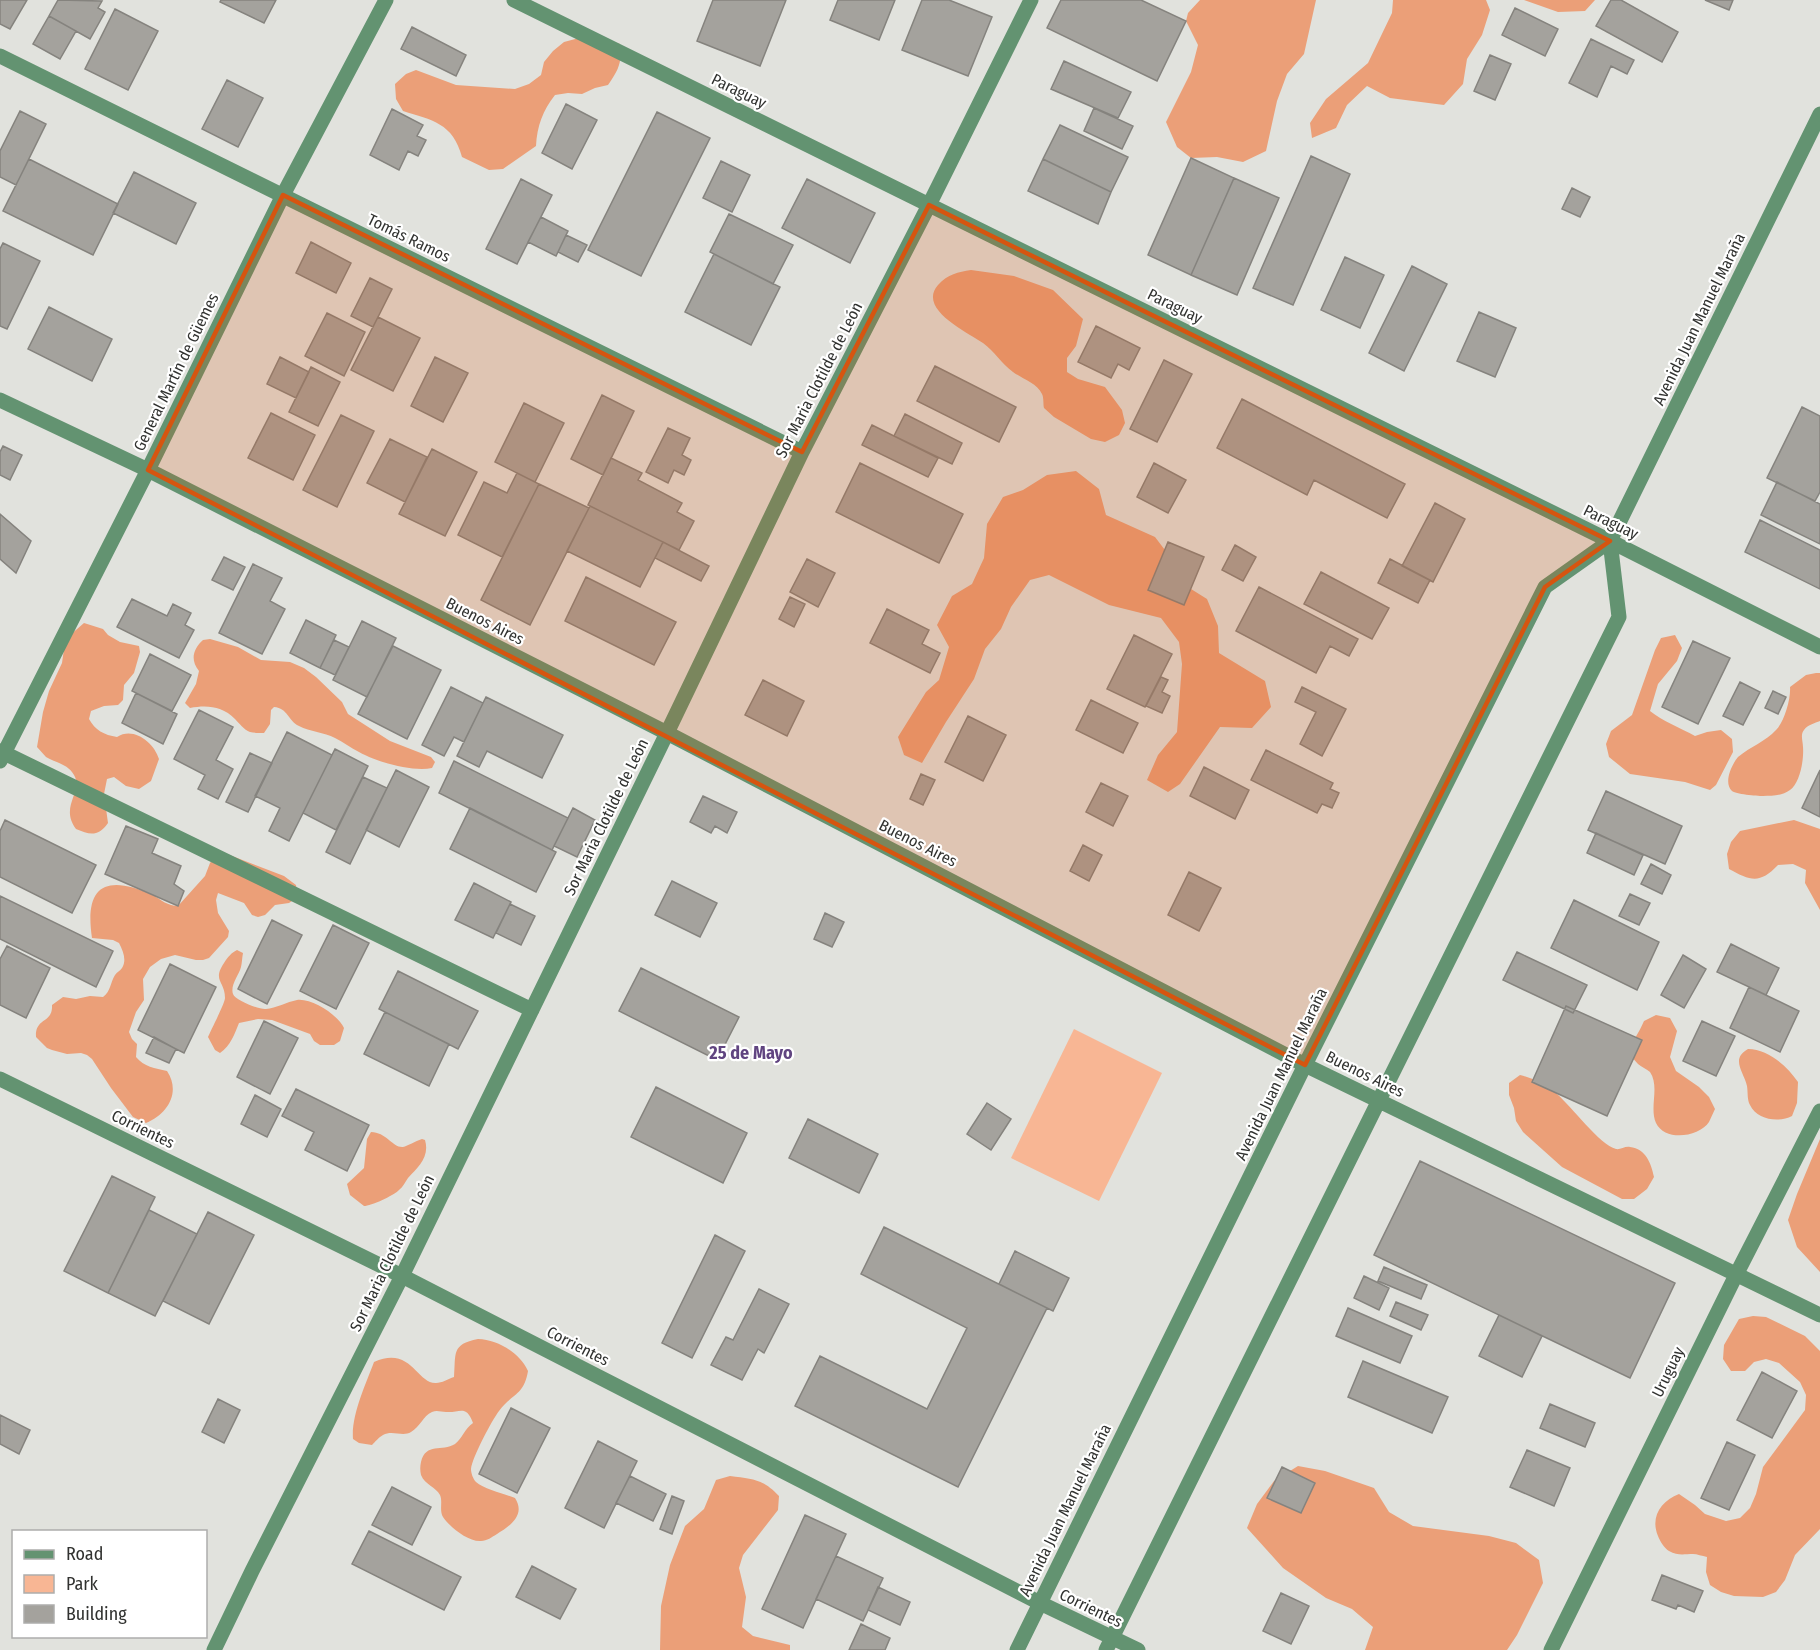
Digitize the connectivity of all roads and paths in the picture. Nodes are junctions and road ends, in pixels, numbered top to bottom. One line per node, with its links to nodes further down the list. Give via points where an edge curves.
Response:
1 (386, 0): 6 (street, General Martín de Güemes)
2 (514, 0): 7 (street, Paraguay)
3 (1031, 0): 7 (street, Sor Maria Clotilde de León)
4 (0, 56): 6 (street, Tomás Ramos)
5 (1820, 114): 11 (street, Avenida Juan Manuel Maraña)
6 (283, 195): 9 (street, Tomás Ramos); 10 (street, General Martín de Güemes)
7 (929, 205): 9 (street, Sor Maria Clotilde de León); 11 (street, Paraguay)
8 (0, 400): 10 (street, Buenos Aires)
9 (802, 452): 13 (street, Sor Maria Clotilde de León)
10 (148, 470): 13 (street, Buenos Aires); 14 (street, General Martín de Güemes)
11 (1610, 541): 12 (street, Paraguay); 16 (street, Avenida Juan Manuel Maraña, via 1545,587); 18 (street, via 1618,616)
12 (1820, 647)
13 (667, 733): 15 (street, Sor Maria Clotilde de León); 16 (street, Buenos Aires)
14 (1, 755): 15 (street)
15 (532, 1010): 21 (street, Sor Maria Clotilde de León)
16 (1305, 1065): 18 (street, Buenos Aires); 23 (street, Avenida Juan Manuel Maraña)
17 (0, 1079): 21 (street, Corrientes)
18 (1378, 1101): 20 (street, Buenos Aires); 24 (street)
19 (1820, 1111): 20 (street, Uruguay)
20 (1736, 1275): 22 (street, Buenos Aires); 28 (street, Uruguay)
21 (402, 1276): 23 (street, Corrientes); 25 (street, Sor Maria Clotilde de León)
22 (1820, 1315)
23 (1040, 1603): 24 (street, Corrientes); 26 (street, Avenida Juan Manuel Maraña)
24 (1109, 1644): 27 (street, Corrientes)
25 (214, 1650)
26 (1017, 1650)
27 (1138, 1650)
28 (1551, 1650)

